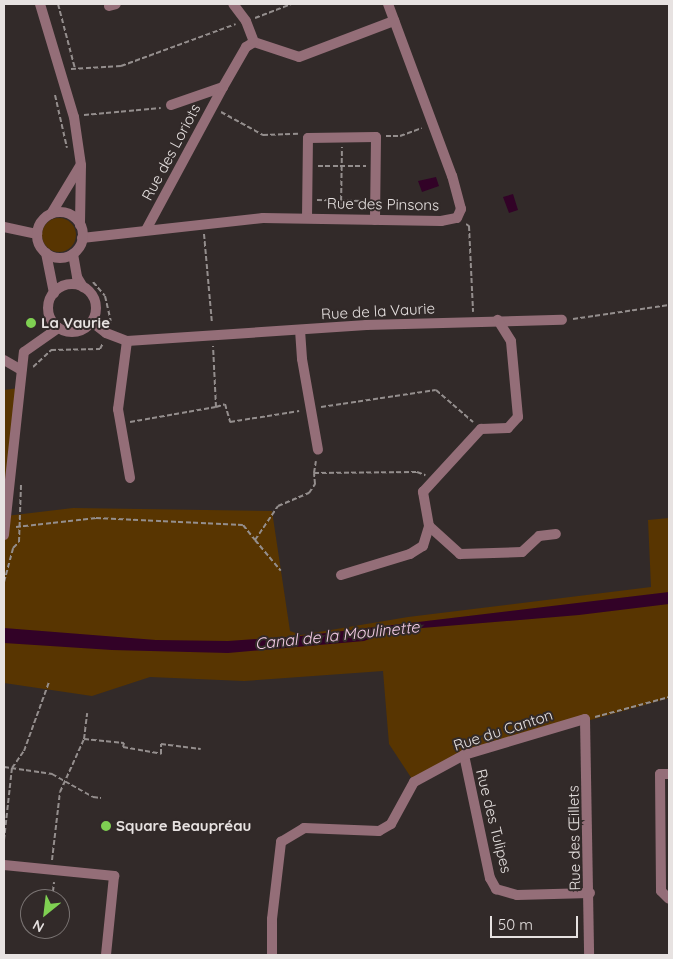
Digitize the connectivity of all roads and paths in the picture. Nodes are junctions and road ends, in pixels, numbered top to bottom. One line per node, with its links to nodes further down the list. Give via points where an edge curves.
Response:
1 (40, 4): 10 (street)
2 (58, 4): 9 (path)
3 (233, 4): 6 (street)
4 (292, 4): 6 (path)
5 (388, 4): 7 (street, Rue des Pinsons)
6 (246, 21): 8 (street); 9 (path, via 121,66)
7 (394, 21): 8 (street, via 299,57); 17 (street, Rue des Pinsons)
8 (254, 42): 11 (street, Rue des Loriots, via 246,47)
9 (75, 68): 10 (path)
10 (61, 71): 16 (street)
11 (223, 87): 13 (street, Rue des Loriots); 15 (street, Rue des Loriots)
12 (53, 88): 21 (path, via 63,141)
13 (207, 92): 14 (street, Rue des Loriots); 15 (street)
14 (171, 105): 16 (path, via 153,111)
15 (213, 105): 20 (path, via 263,135 303,134); 37 (street, Rue des Loriots)
16 (74, 116): 22 (street)
17 (432, 125): 19 (path, via 400,136); 31 (street, Rue des Pinsons, via 461,209)
18 (342, 137): 19 (street); 20 (street); 24 (path)
19 (376, 137): 25 (street)
20 (308, 138): 23 (street)
21 (70, 154)
22 (81, 165): 29 (street); 35 (street)
23 (308, 166): 24 (path); 26 (street)
24 (342, 166): 25 (path); 27 (path)
25 (376, 166): 28 (street)
26 (308, 200): 27 (path); 30 (street)
27 (342, 201): 28 (path); 32 (path)
28 (375, 202): 33 (street)
29 (51, 214): 35 (street, via 68,214); 38 (street, via 41,222)
30 (307, 218): 32 (street, Rue des Pinsons); 34 (street, Rue des Pinsons, via 263,218)
31 (457, 218): 33 (street, Rue des Pinsons, via 441,221); 49 (path, via 469,226)
32 (341, 219): 33 (street, Rue des Pinsons)
33 (375, 220)
34 (203, 224): 37 (street, Rue des Pinsons); 53 (path)
35 (80, 225): 39 (street)
36 (4, 226): 38 (street)
37 (146, 230): 39 (street, Rue des Pinsons)
38 (37, 234): 40 (street)
39 (82, 238): 41 (street)
40 (46, 254): 41 (street, via 59,258); 44 (street)
41 (73, 254): 43 (street, via 77,277)
42 (89, 277): 52 (path, via 104,296 111,322)
43 (83, 287): 44 (street, via 67,285); 48 (street, via 94,298 96,314)
44 (54, 293): 50 (street, via 48,308)
45 (669, 305): 47 (path)
46 (498, 320): 47 (street, Rue de la Vaurie); 49 (street, Rue de la Vaurie); 60 (street, via 511,341 518,417 508,428)
47 (562, 320)
48 (92, 322): 50 (street, via 80,331); 52 (street, Rue de la Vaurie)
49 (473, 322): 51 (street, Rue de la Vaurie)
50 (58, 328): 56 (street, via 24,352)
51 (300, 330): 53 (street, Rue de la Vaurie); 58 (street)
52 (106, 333): 54 (street, Rue de la Vaurie); 56 (path, via 100,349 51,350)
53 (212, 336): 54 (street, Rue de la Vaurie); 57 (path)
54 (127, 341): 59 (street, via 118,409)
55 (4, 360): 56 (street)
56 (26, 370): 67 (street)
57 (216, 406): 58 (path, via 225,404 230,422); 59 (path)
58 (312, 409): 60 (path, via 436,390); 61 (street)
59 (120, 424): 62 (street)
60 (481, 428): 63 (street)
61 (318, 450)
62 (130, 478)
63 (437, 479): 66 (street, via 424,492); 69 (path, via 417,472 314,473 315,484 309,494 278,506)
64 (20, 481): 65 (path)
65 (20, 526): 67 (path); 69 (path, via 96,518 243,526); 72 (path, via 19,542 13,548)
66 (429, 526): 68 (street, via 460,554 522,552 540,536); 71 (street, via 424,546 410,554)
67 (4, 531)
68 (556, 534)
69 (255, 540): 70 (path)
70 (281, 571)
71 (341, 575)
72 (4, 582)
73 (49, 682): 81 (path, via 24,751)
74 (669, 696): 76 (path)
75 (87, 713): 77 (path)
76 (585, 720): 79 (street, Rue du Canton); 89 (street, Rue des Œillets)
77 (84, 739): 78 (path, via 124,743 123,747 160,754 161,744); 83 (path)
78 (202, 749)
79 (464, 755): 89 (street, Rue des Tulipes, via 490,878 496,889 517,895); 92 (street, Rue du Canton, via 414,782 390,824 379,831 304,828 281,842 272,919)
80 (4, 767): 81 (path)
81 (12, 768): 83 (path, via 52,774); 85 (path)
82 (669, 774): 90 (street, via 660,774 661,891)
83 (65, 780): 84 (path, via 93,798); 87 (path, via 60,792)
84 (101, 798)
85 (4, 840)
86 (4, 865): 87 (street)
87 (53, 870): 88 (path); 91 (street, via 114,876)
88 (52, 889)
89 (590, 893): 93 (street, Rue des Œillets)
90 (669, 899)
91 (106, 955)
92 (272, 955)
93 (589, 955)

